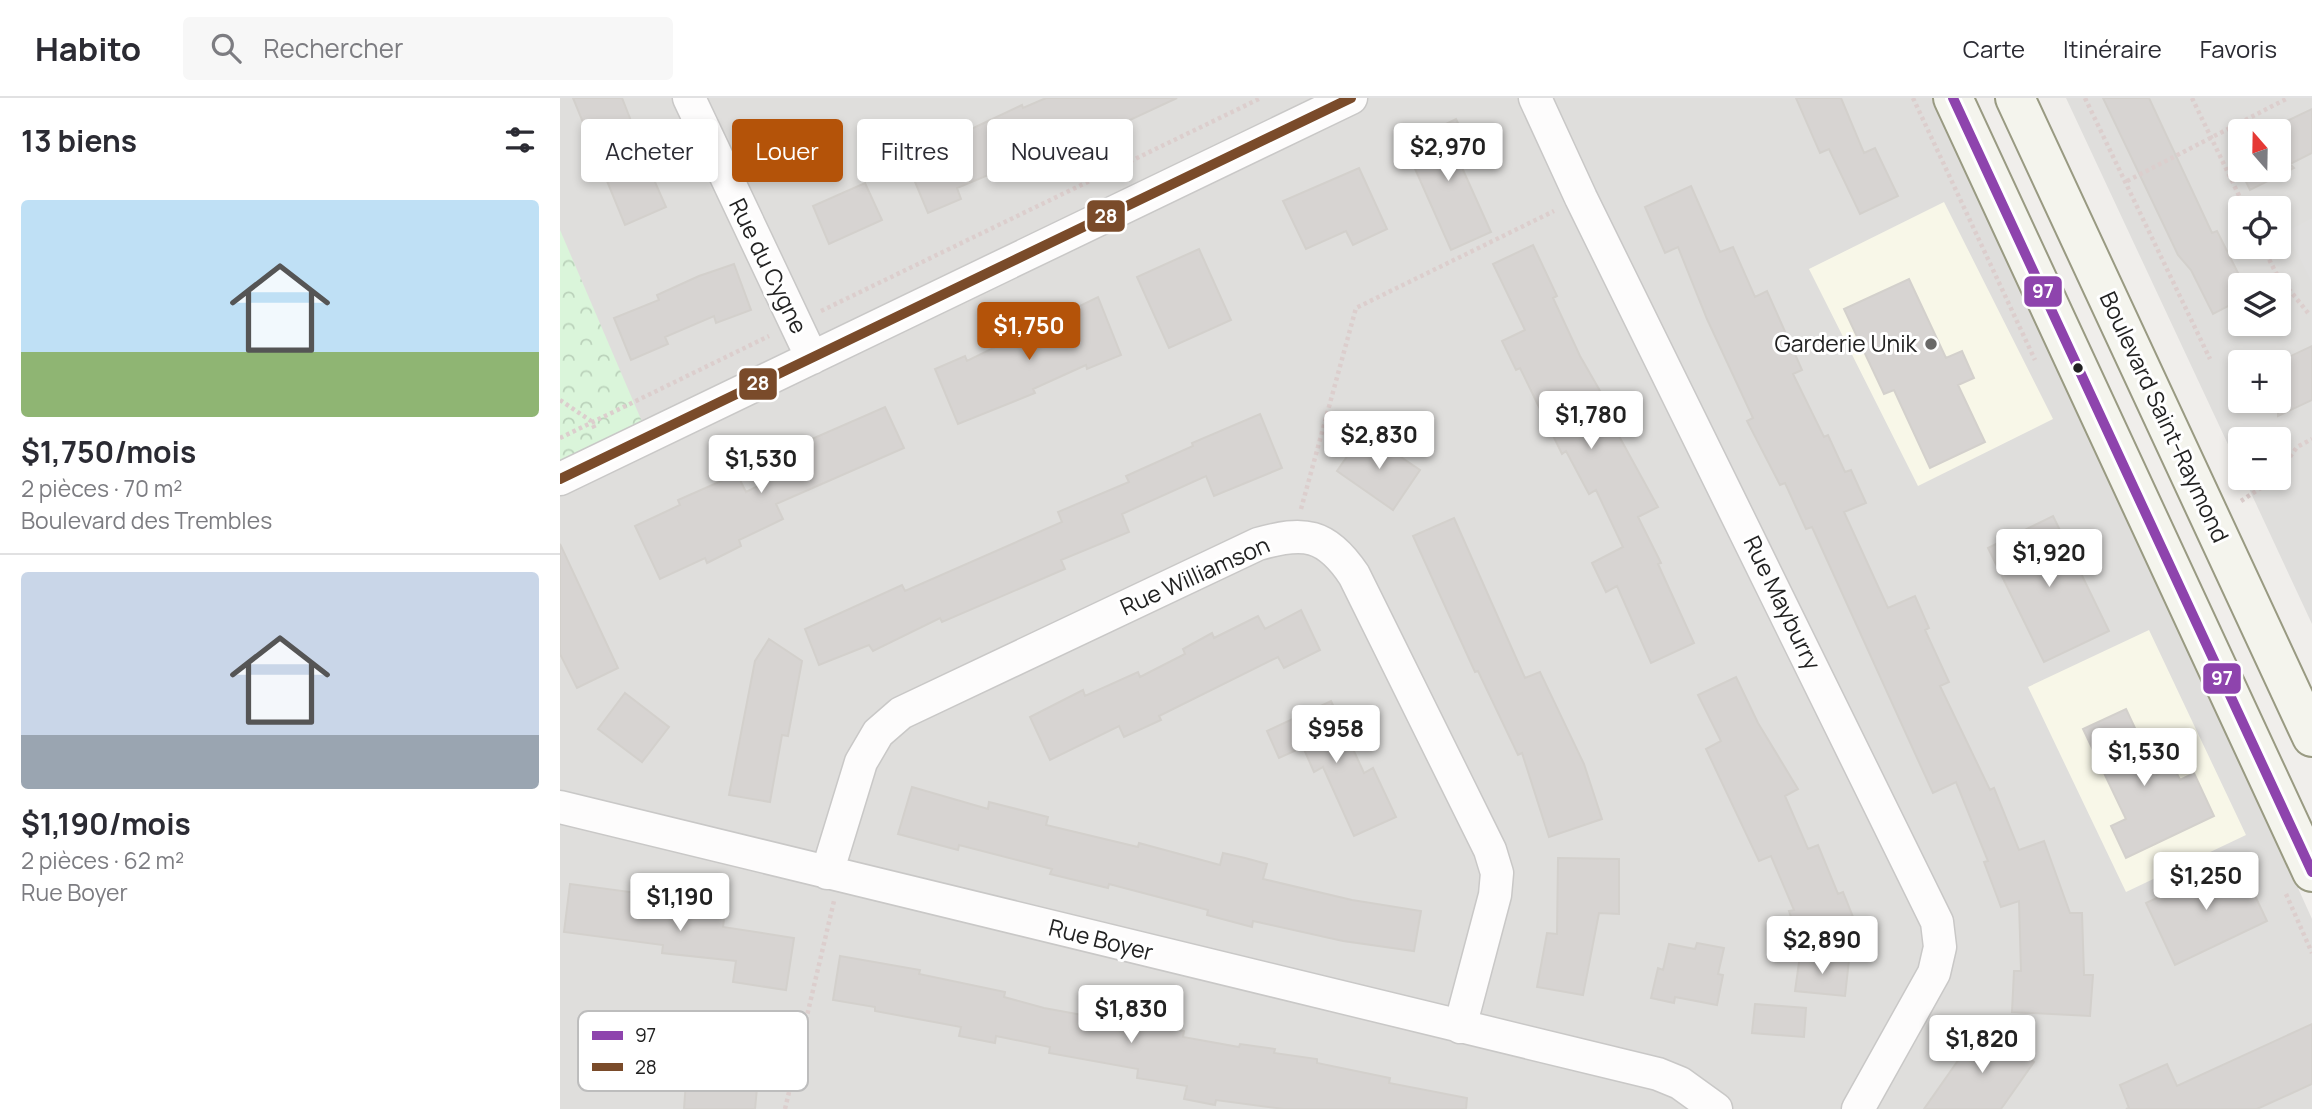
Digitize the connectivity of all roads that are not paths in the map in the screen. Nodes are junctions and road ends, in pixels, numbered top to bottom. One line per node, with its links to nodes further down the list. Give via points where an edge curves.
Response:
1 (689, 98): 6 (street, Rue du Cygne)
2 (1351, 98): 6 (street)
3 (1535, 98): 14 (street, Rue Mayburry, via 1937,922 1940,947 1934,973)
4 (1953, 98): 10 (main road)
5 (2015, 98): 8 (main road, Boulevard Saint-Raymond)
6 (812, 358): 7 (street)
7 (560, 479)
8 (2312, 737)
9 (560, 807): 11 (street, Rue Boyer)
10 (2312, 872)
11 (834, 875): 12 (street, Rue Boyer); 12 (street, Rue Williamson, via 861,762 878,733 901,713 1258,544 1306,535 1342,556 1354,575 1490,850 1497,873 1496,895)
12 (1461, 1027): 13 (street, Rue Boyer, via 1658,1074 1680,1083)
13 (1716, 1109)
14 (1858, 1109)

